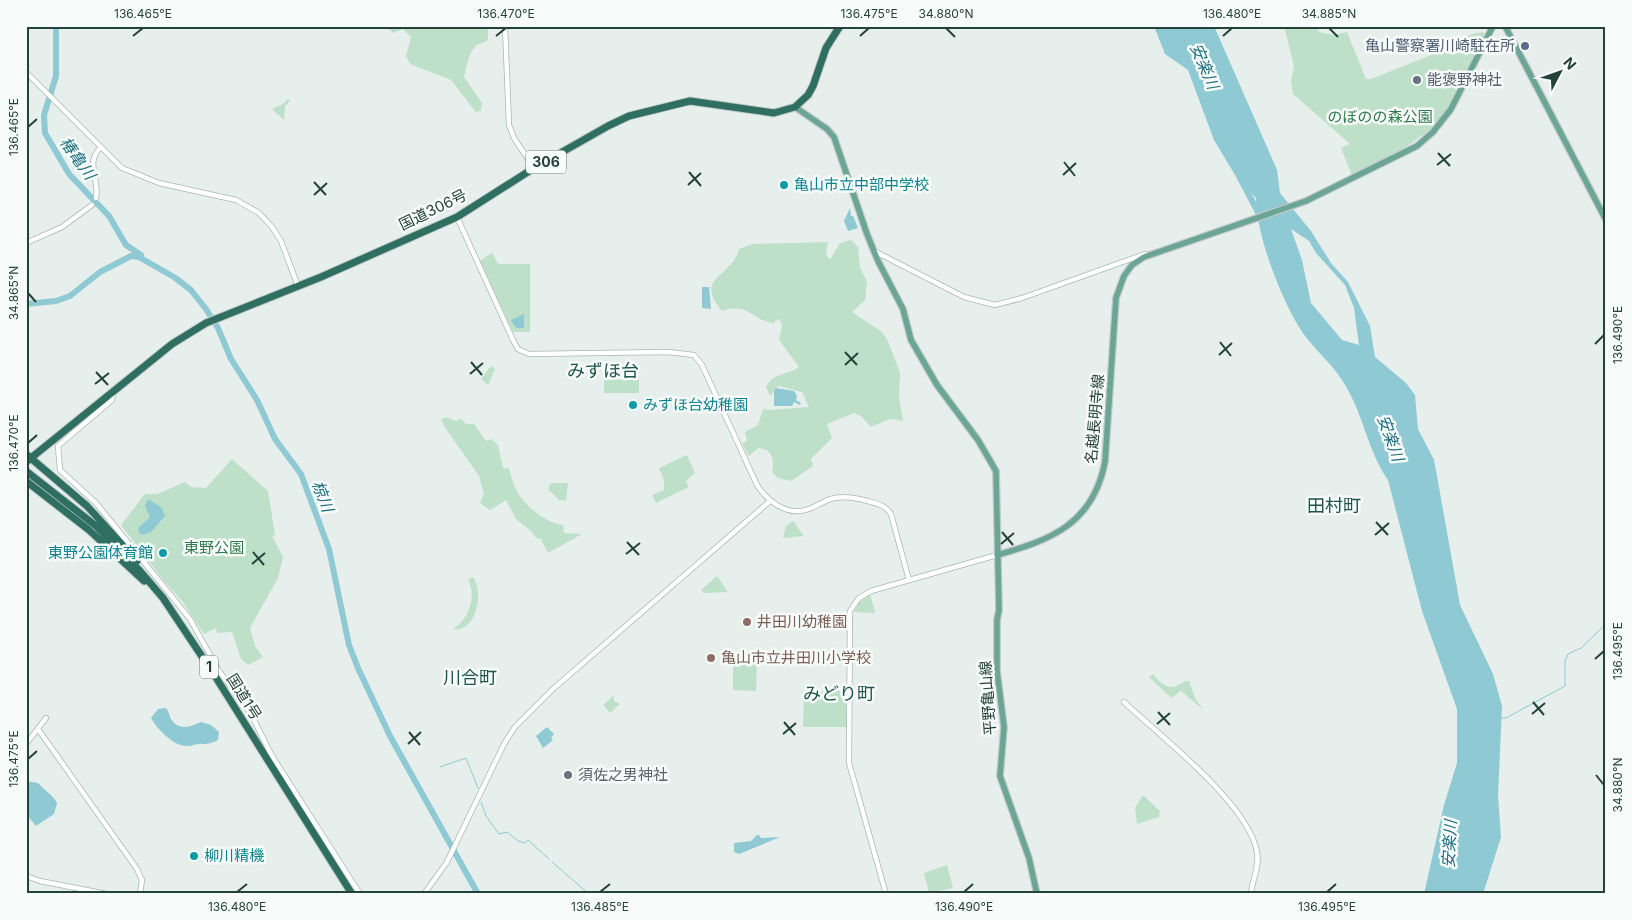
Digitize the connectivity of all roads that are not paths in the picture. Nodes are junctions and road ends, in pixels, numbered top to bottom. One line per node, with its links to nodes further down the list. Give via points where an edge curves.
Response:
1 (505, 26): 8 (street, via 509,125)
2 (840, 26): 6 (highway, via 826,48 813,86)
3 (1493, 26): 14 (main road, 名越長明寺線, via 1458,97 1444,119 1425,139 1384,164 1306,201)
4 (1505, 26): 12 (main road)
5 (26, 72): 7 (street)
6 (795, 107): 8 (highway, 国道306号 / 306, via 774,113 704,101 676,104 616,122); 15 (main road, via 827,128 834,137)
7 (100, 148): 9 (street, via 93,161); 16 (street, via 122,168 143,178 226,197 250,207 276,233)
8 (534, 168): 11 (highway, 国道306号 / 306)
9 (96, 198)
10 (92, 205): 13 (street, via 62,227)
11 (457, 217): 16 (highway, 国道306号 / 306); 21 (street, via 521,351 529,354 687,353 696,357 757,485)
12 (1606, 220)
13 (26, 243)
14 (1164, 250): 15 (street, via 995,305 964,297); 22 (main road, 名越長明寺線, via 1134,263 1119,288 1105,462 1092,499 1074,521 1057,534)
15 (874, 251): 22 (main road, via 900,300 911,340 937,385 978,440 996,471)
16 (298, 286): 17 (highway, 国道306号 / 306, via 183,335)
17 (113, 392): 18 (highway, 国道306号 / 306); 36 (street, via 112,400 58,446 60,470 96,503 180,604 219,671 250,712 272,756)
18 (28, 458): 24 (highway, via 62,483 106,524)
19 (27, 471): 24 (highway, 国道1号 / 1, via 96,526)
20 (26, 481): 25 (highway, via 101,540)
21 (770, 501): 23 (street, via 795,511 808,510 843,497 885,506 891,514); 37 (street, via 523,718 504,744 447,862)
22 (997, 555): 23 (street); 39 (main road, 平野亀山線, via 997,671 1004,727 1000,776 1029,858)
23 (909, 580): 38 (street, via 863,595 853,605 848,619 849,763)
24 (155, 588): 25 (highway, 国道1号 / 1)
25 (172, 610): 35 (highway, 国道1号 / 1)
26 (1124, 702): 40 (street, via 1222,793 1240,815 1256,844 1258,858)
27 (46, 718): 28 (street)
28 (38, 729): 29 (street); 32 (street, via 139,872 142,880)
29 (26, 744)
30 (26, 876): 31 (street)
31 (107, 894)
32 (140, 894)
33 (224, 894): 34 (street)
34 (246, 894)
35 (352, 894)
36 (360, 894)
37 (424, 894)
38 (886, 894)
39 (1037, 894)
40 (1251, 894)

